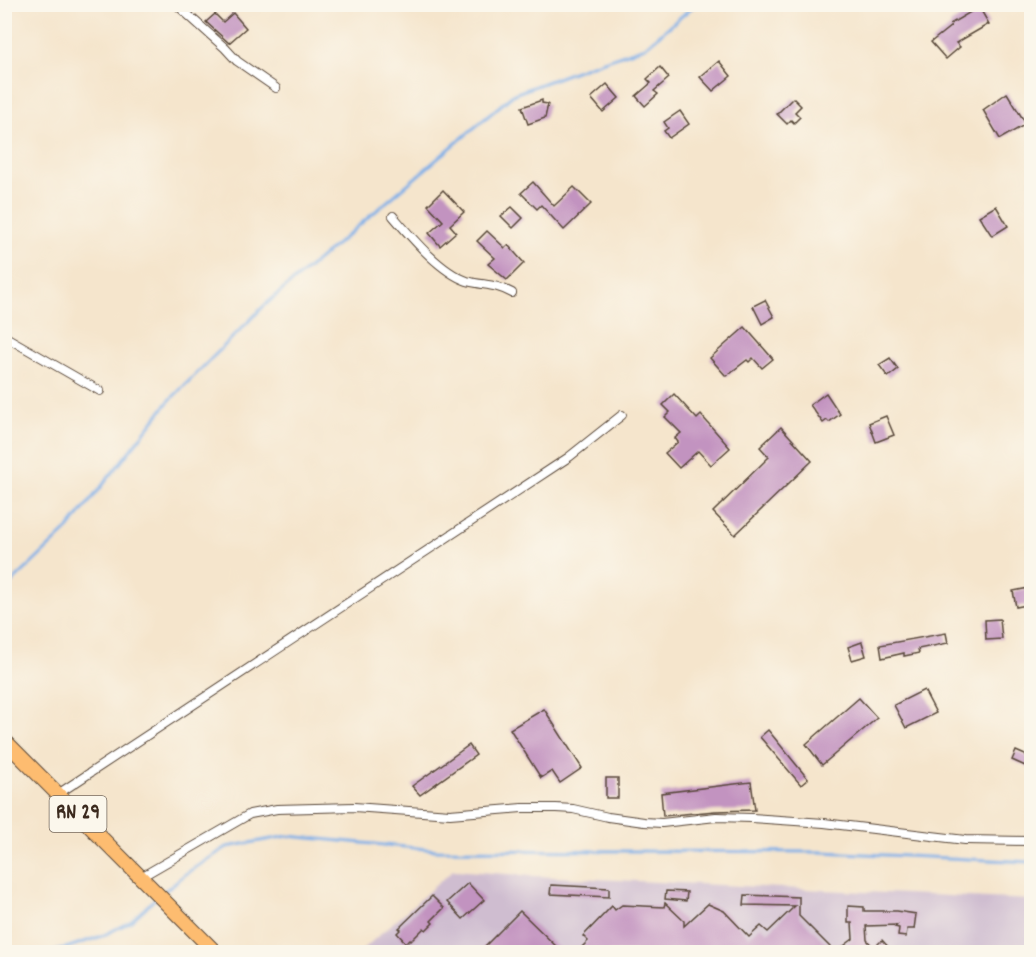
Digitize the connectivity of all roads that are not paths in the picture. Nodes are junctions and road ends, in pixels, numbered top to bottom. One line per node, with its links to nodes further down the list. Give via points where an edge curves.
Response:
1 (176, 4): 2 (street, via 237,61)
2 (276, 88)
3 (393, 216): 4 (street, via 452,274 468,281 498,285)
4 (512, 293)
5 (4, 336): 6 (street)
6 (100, 391)
7 (622, 416): 9 (street, via 569,457)
8 (4, 740): 9 (main road, RN 29)
9 (58, 794): 11 (main road, RN 29)
10 (1032, 841): 11 (street, via 965,840 752,818 644,822 556,808 450,814 354,807 277,809 250,813)
11 (141, 877): 12 (main road, RN 29)
12 (216, 952)

